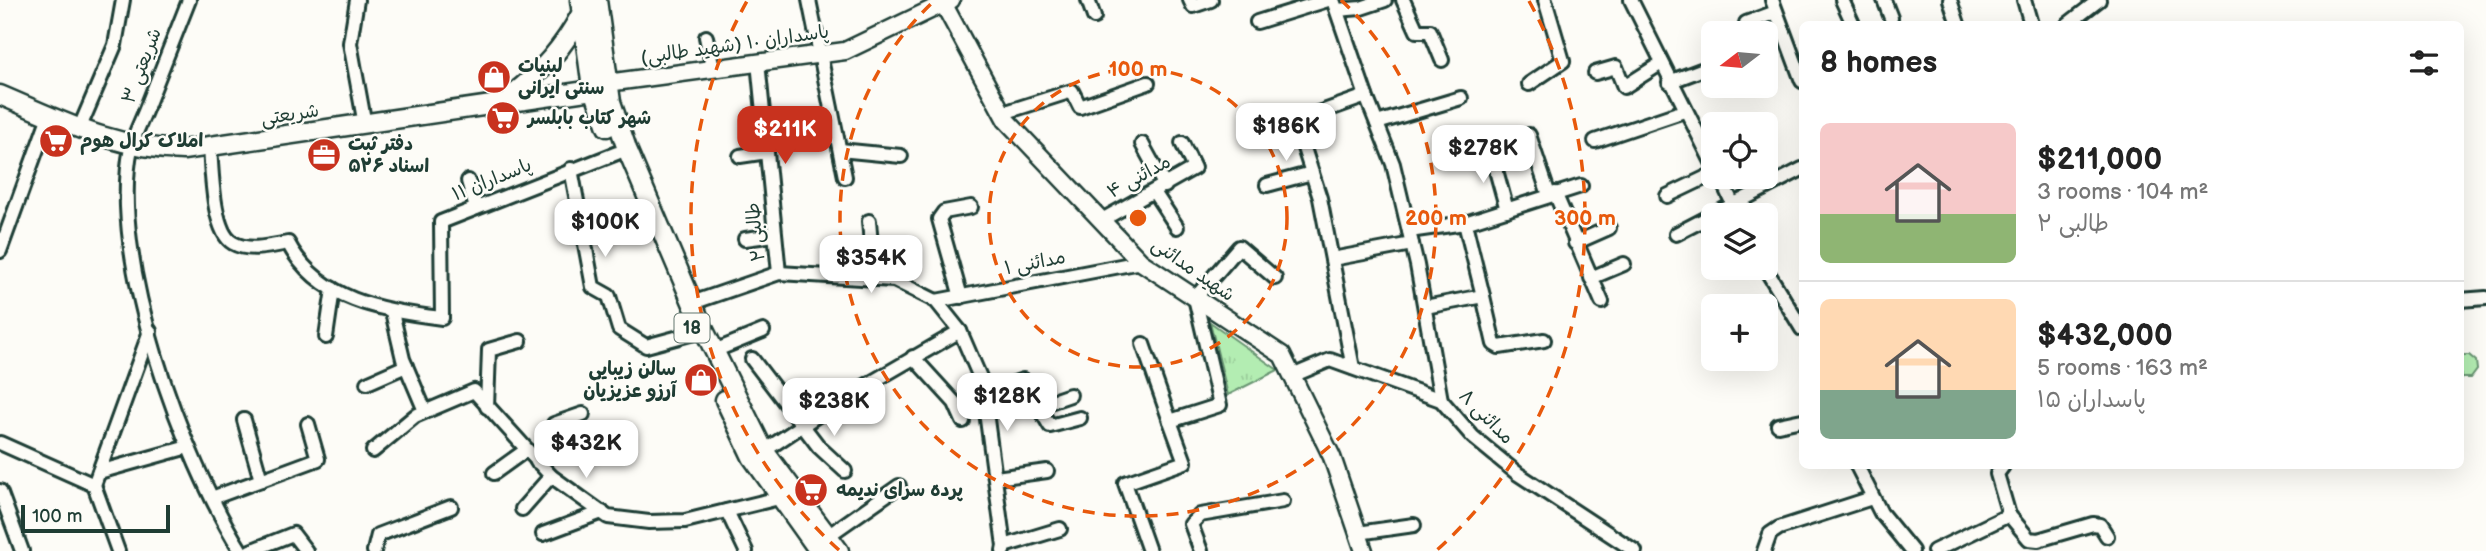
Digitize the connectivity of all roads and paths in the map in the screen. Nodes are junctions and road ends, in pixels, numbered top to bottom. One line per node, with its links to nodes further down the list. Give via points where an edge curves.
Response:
1 (123, 0): 51 (street, via 114,46)
2 (189, 0): 58 (street, شریعتی ۳)
3 (357, 0): 52 (street, via 350,43)
4 (597, 0): 42 (main road, 18)
5 (809, 0): 31 (street)
6 (1088, 0): 22 (street)
7 (1190, 0): 8 (street, via 1193,6)
8 (1211, 0)
9 (1385, 0): 19 (street, via 1361,8)
10 (1403, 0): 32 (street, via 1417,31 1430,31)
11 (1545, 0): 41 (street, via 1563,61)
12 (1631, 0): 34 (street)
13 (1842, 0): 25 (street)
14 (1884, 0): 23 (street)
15 (1950, 0): 26 (street)
16 (2024, 0): 27 (street)
17 (2099, 0): 28 (street)
18 (945, 1): 31 (street, پاسداران ۱۰ (شهید طالبی), via 845,51); 49 (street, شهید مدائنی)
19 (1333, 3): 29 (street); 46 (street)
20 (1774, 6): 24 (street); 38 (street)
21 (580, 8): 42 (main road, 18); 44 (main road, via 558,52)
22 (1094, 17)
23 (1891, 18)
24 (1749, 21)
25 (1852, 21)
26 (1957, 21)
27 (2030, 21)
28 (2072, 21)
29 (1257, 22)
30 (706, 37): 35 (street)
31 (819, 54): 33 (street, پاسداران ۱۰ (شهید طالبی)); 63 (street)
32 (1442, 60)
33 (758, 62): 35 (street, پاسداران ۱۰ (شهید طالبی)); 64 (street, طالبی ۲)
34 (1660, 64): 37 (street, via 1624,87 1616,67); 39 (street)
35 (713, 68): 42 (street, پاسداران ۱۰ (شهید طالبی))
36 (1700, 70): 39 (street)
37 (1595, 73)
38 (1799, 73)
39 (1669, 82): 48 (street)
40 (1148, 83): 49 (street, via 1080,107 1072,91)
41 (1529, 84)
42 (597, 85): 44 (main road, شریعتی); 52 (main road, شریعتی); 66 (main road, 18); 113 (main road, 18)
43 (0, 86): 51 (main road, شریعتی)
44 (513, 94): 52 (main road, شریعتی)
45 (0, 95): 50 (main road, شریعتی)
46 (1366, 96): 53 (street); 54 (street)
47 (1461, 98): 54 (street)
48 (1684, 111): 57 (street); 59 (street)
49 (1003, 113): 84 (street, شهید مدائنی)
50 (49, 116): 58 (main road, شریعتی); 96 (street)
51 (83, 120): 58 (main road, شریعتی)
52 (364, 120): 58 (main road, شریعتی, via 208,139); 62 (main road, شریعتی)
53 (1296, 123): 56 (street); 71 (street)
54 (1377, 123): 90 (street, via 1394,163)
55 (1529, 135): 78 (street)
56 (1254, 136)
57 (1595, 141)
58 (133, 142): 62 (main road, شریعتی); 117 (street, شریعتی ۳, via 126,190 128,230)
59 (1701, 142)
60 (1182, 143): 77 (street, مدائنی ۴, via 1194,167)
61 (1142, 144): 77 (street)
62 (210, 148): 105 (street, via 214,200 223,233 233,243 259,248 288,243 299,265)
63 (840, 150): 68 (street); 72 (street)
64 (767, 152): 67 (street); 92 (street, طالبی ۲)
65 (1491, 152): 83 (street)
66 (617, 153): 69 (street, پاسداران ۱۱); 120 (main road, 18)
67 (740, 156)
68 (901, 156)
69 (571, 169): 82 (street, پاسداران ۱۱); 120 (street, via 593,287 609,296 619,329 646,346)
70 (1799, 171): 80 (street)
71 (1312, 173): 75 (street); 97 (street)
72 (845, 177)
73 (1701, 179): 79 (street)
74 (468, 181): 82 (street)
75 (1267, 185)
76 (1581, 186): 78 (street)
77 (1159, 189): 84 (street, مدائنی ۴); 88 (street)
78 (1552, 194): 83 (street); 94 (street)
79 (1667, 195)
80 (1746, 203)
81 (971, 207): 107 (street, via 944,212 939,219)
82 (475, 208): 115 (street, پاسداران ۱۱, via 442,222 442,318)
83 (1507, 210): 86 (street)
84 (1102, 220): 98 (street, شهید مدائنی)
85 (869, 221): 103 (street)
86 (1465, 223): 90 (street); 106 (street)
87 (1701, 224): 91 (street)
88 (1177, 227)
89 (1609, 228): 94 (street)
90 (1409, 231): 95 (street)
91 (1676, 234)
92 (775, 235): 93 (street); 100 (street, طالبی ۲)
93 (745, 239)
94 (1575, 243): 102 (street)
95 (1412, 244): 97 (street); 114 (street)
96 (0, 251)
97 (1332, 259): 129 (street)
98 (1141, 262): 107 (street, مدائنی ۱); 108 (street, شهید مدائنی)
99 (1624, 264): 102 (street)
100 (779, 274): 103 (street); 113 (street)
101 (1275, 278): 108 (street, via 1239,247)
102 (1591, 278): 112 (street)
103 (874, 279): 111 (street, via 894,280)
104 (1772, 280): 116 (street)
105 (333, 289): 115 (street); 121 (street)
106 (1483, 296): 114 (street); 122 (street, via 1494,344)
107 (961, 298): 111 (street, مدائنی ۱)
108 (1195, 298): 130 (street, شهید مدائنی, via 1282,355); 142 (street, via 1220,405)
109 (2486, 298): 110 (street)
110 (2464, 300)
111 (936, 301): 119 (street)
112 (1602, 302)
113 (692, 303): 125 (main road, 18)
114 (1425, 307): 134 (street)
115 (392, 313): 128 (street)
116 (1799, 324)
117 (150, 331): 150 (street, شریعتی ۳); 159 (street)
118 (763, 331): 125 (street)
119 (960, 331): 126 (street); 132 (street)
120 (694, 333): 168 (main road, 18, via 752,457)
121 (326, 337)
122 (1544, 340)
123 (520, 341): 136 (street, via 489,350)
124 (1143, 344): 142 (street)
125 (714, 351): 153 (main road, 18)
126 (913, 357): 141 (street, via 955,403); 145 (street)
127 (752, 359): 145 (street)
128 (406, 366): 131 (street); 137 (street)
129 (1353, 368): 130 (street, مدائنی ۸, via 1330,360); 134 (street, مدائنی ۸)
130 (1292, 376): 178 (street, شهید مدائنی, via 1332,457)
131 (367, 383)
132 (984, 394): 135 (street, via 1023,380); 162 (street)
133 (1070, 395): 135 (street)
134 (1441, 400): 193 (street, مدائنی ۸, via 1473,437 1518,474)
135 (1038, 406): 139 (street, via 1050,426)
136 (487, 407): 137 (street, via 474,391); 151 (street)
137 (425, 411): 152 (street)
138 (583, 414): 148 (street, via 554,424 554,434)
139 (1080, 418)
140 (244, 420): 163 (street)
141 (963, 421)
142 (1170, 421): 190 (street, via 1185,461 1125,483)
143 (1799, 421): 146 (street)
144 (308, 424): 163 (street, via 318,459)
145 (803, 424): 153 (street); 157 (street)
146 (1778, 425)
147 (614, 436): 148 (street, via 567,445)
148 (560, 439): 154 (street)
149 (0, 443): 164 (street)
150 (188, 447): 159 (street); 167 (street, شریعتی ۳)
151 (526, 450): 154 (street); 160 (street)
152 (373, 451)
153 (764, 451): 181 (main road, 18)
154 (537, 462): 161 (street)
155 (1858, 469): 169 (street)
156 (2001, 469): 175 (street, via 1997,474)
157 (845, 471)
158 (1047, 471): 162 (street)
159 (99, 472): 164 (street)
160 (494, 473)
161 (551, 475): 172 (street); 174 (street)
162 (996, 478): 182 (street)
163 (261, 480): 167 (street)
164 (94, 485): 184 (street)
165 (900, 486): 181 (street)
166 (0, 491): 183 (street)
167 (212, 498): 185 (street, شریعتی ۳)
168 (779, 498): 173 (street); 181 (main road, 18)
169 (1872, 498): 194 (street, via 1779,528 1770,534); 195 (street)
170 (1283, 501): 191 (street, via 1200,515 1191,524)
171 (451, 508): 188 (street, via 378,535)
172 (523, 509)
173 (727, 511): 174 (street, via 685,521 649,522 608,517); 189 (street)
174 (602, 512): 179 (street)
175 (2009, 514): 180 (street, via 2029,539 2093,524 2100,525); 196 (street)
176 (1414, 525): 178 (street)
177 (1060, 529): 182 (street)
178 (1358, 533): 192 (street, شهید مدائنی)
179 (543, 534)
180 (2107, 536)
181 (829, 548)
182 (1003, 549)
183 (22, 551)
184 (118, 551)
185 (241, 551)
186 (250, 551): 187 (street, via 293,534)
187 (306, 551)
188 (374, 551)
189 (746, 551)
190 (1149, 551)
191 (1201, 551)
192 (1364, 551)
193 (1635, 551)
194 (1764, 551)
195 (1912, 551)
196 (1934, 551)

